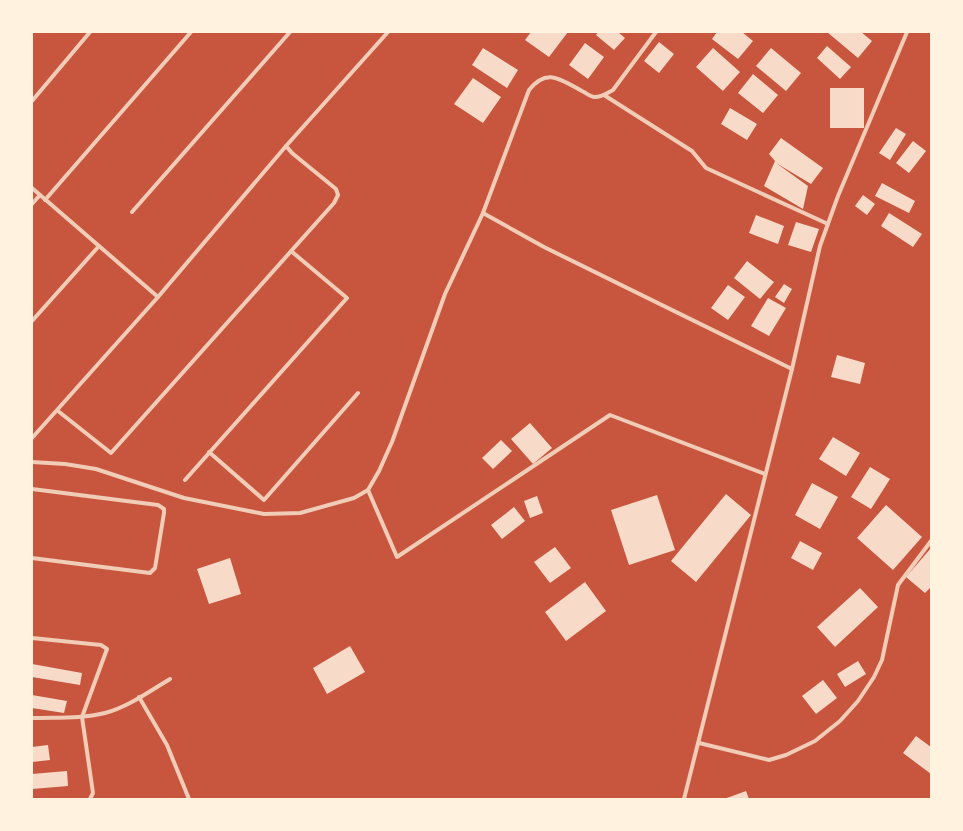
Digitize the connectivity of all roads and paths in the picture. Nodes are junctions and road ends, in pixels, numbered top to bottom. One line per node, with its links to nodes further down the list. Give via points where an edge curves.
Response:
1 (90, 32): 8 (street)
2 (191, 32): 12 (street)
3 (290, 32): 14 (street)
4 (388, 32): 9 (street)
5 (656, 32): 7 (street, via 613,90)
6 (907, 32): 16 (street)
7 (604, 95): 15 (street, via 594,97 545,76 536,81 529,90); 16 (street, via 692,151 706,168)
8 (32, 101)
9 (286, 146): 18 (street, via 336,189 338,195 334,203); 19 (street)
10 (32, 188): 11 (street)
11 (40, 196): 12 (street); 13 (street)
12 (45, 200): 17 (street)
13 (32, 204)
14 (132, 212)
15 (483, 213): 21 (street, via 544,247); 30 (street, via 445,294 392,442)
16 (828, 224): 21 (street, via 812,276)
17 (99, 246): 19 (street); 20 (street)
18 (291, 251): 23 (street, via 111,453); 25 (street, via 347,298)
19 (158, 297): 23 (street)
20 (32, 321)
21 (792, 369): 27 (street)
22 (358, 393): 25 (street, via 264,500)
23 (58, 411): 24 (street)
24 (32, 438)
25 (210, 452): 28 (street)
26 (32, 462): 30 (street, via 96,469 184,498 264,514 300,513 354,498)
27 (765, 474): 30 (street, via 610,415 397,557); 38 (street)
28 (185, 480)
29 (32, 489): 32 (street, via 158,506 164,509 164,513 155,568 150,573)
30 (368, 490)
31 (931, 541): 38 (street, via 898,585 882,660 874,677 858,701 840,721 815,741 769,760)
32 (32, 558)
33 (32, 638): 36 (street, via 101,645 107,649)
34 (170, 679): 35 (street)
35 (139, 697): 36 (street, via 106,712); 40 (street, via 167,745)
36 (82, 717): 37 (street); 39 (street, via 93,793)
37 (32, 718)
38 (699, 743): 41 (street)
39 (90, 799)
40 (189, 799)
41 (684, 799)

